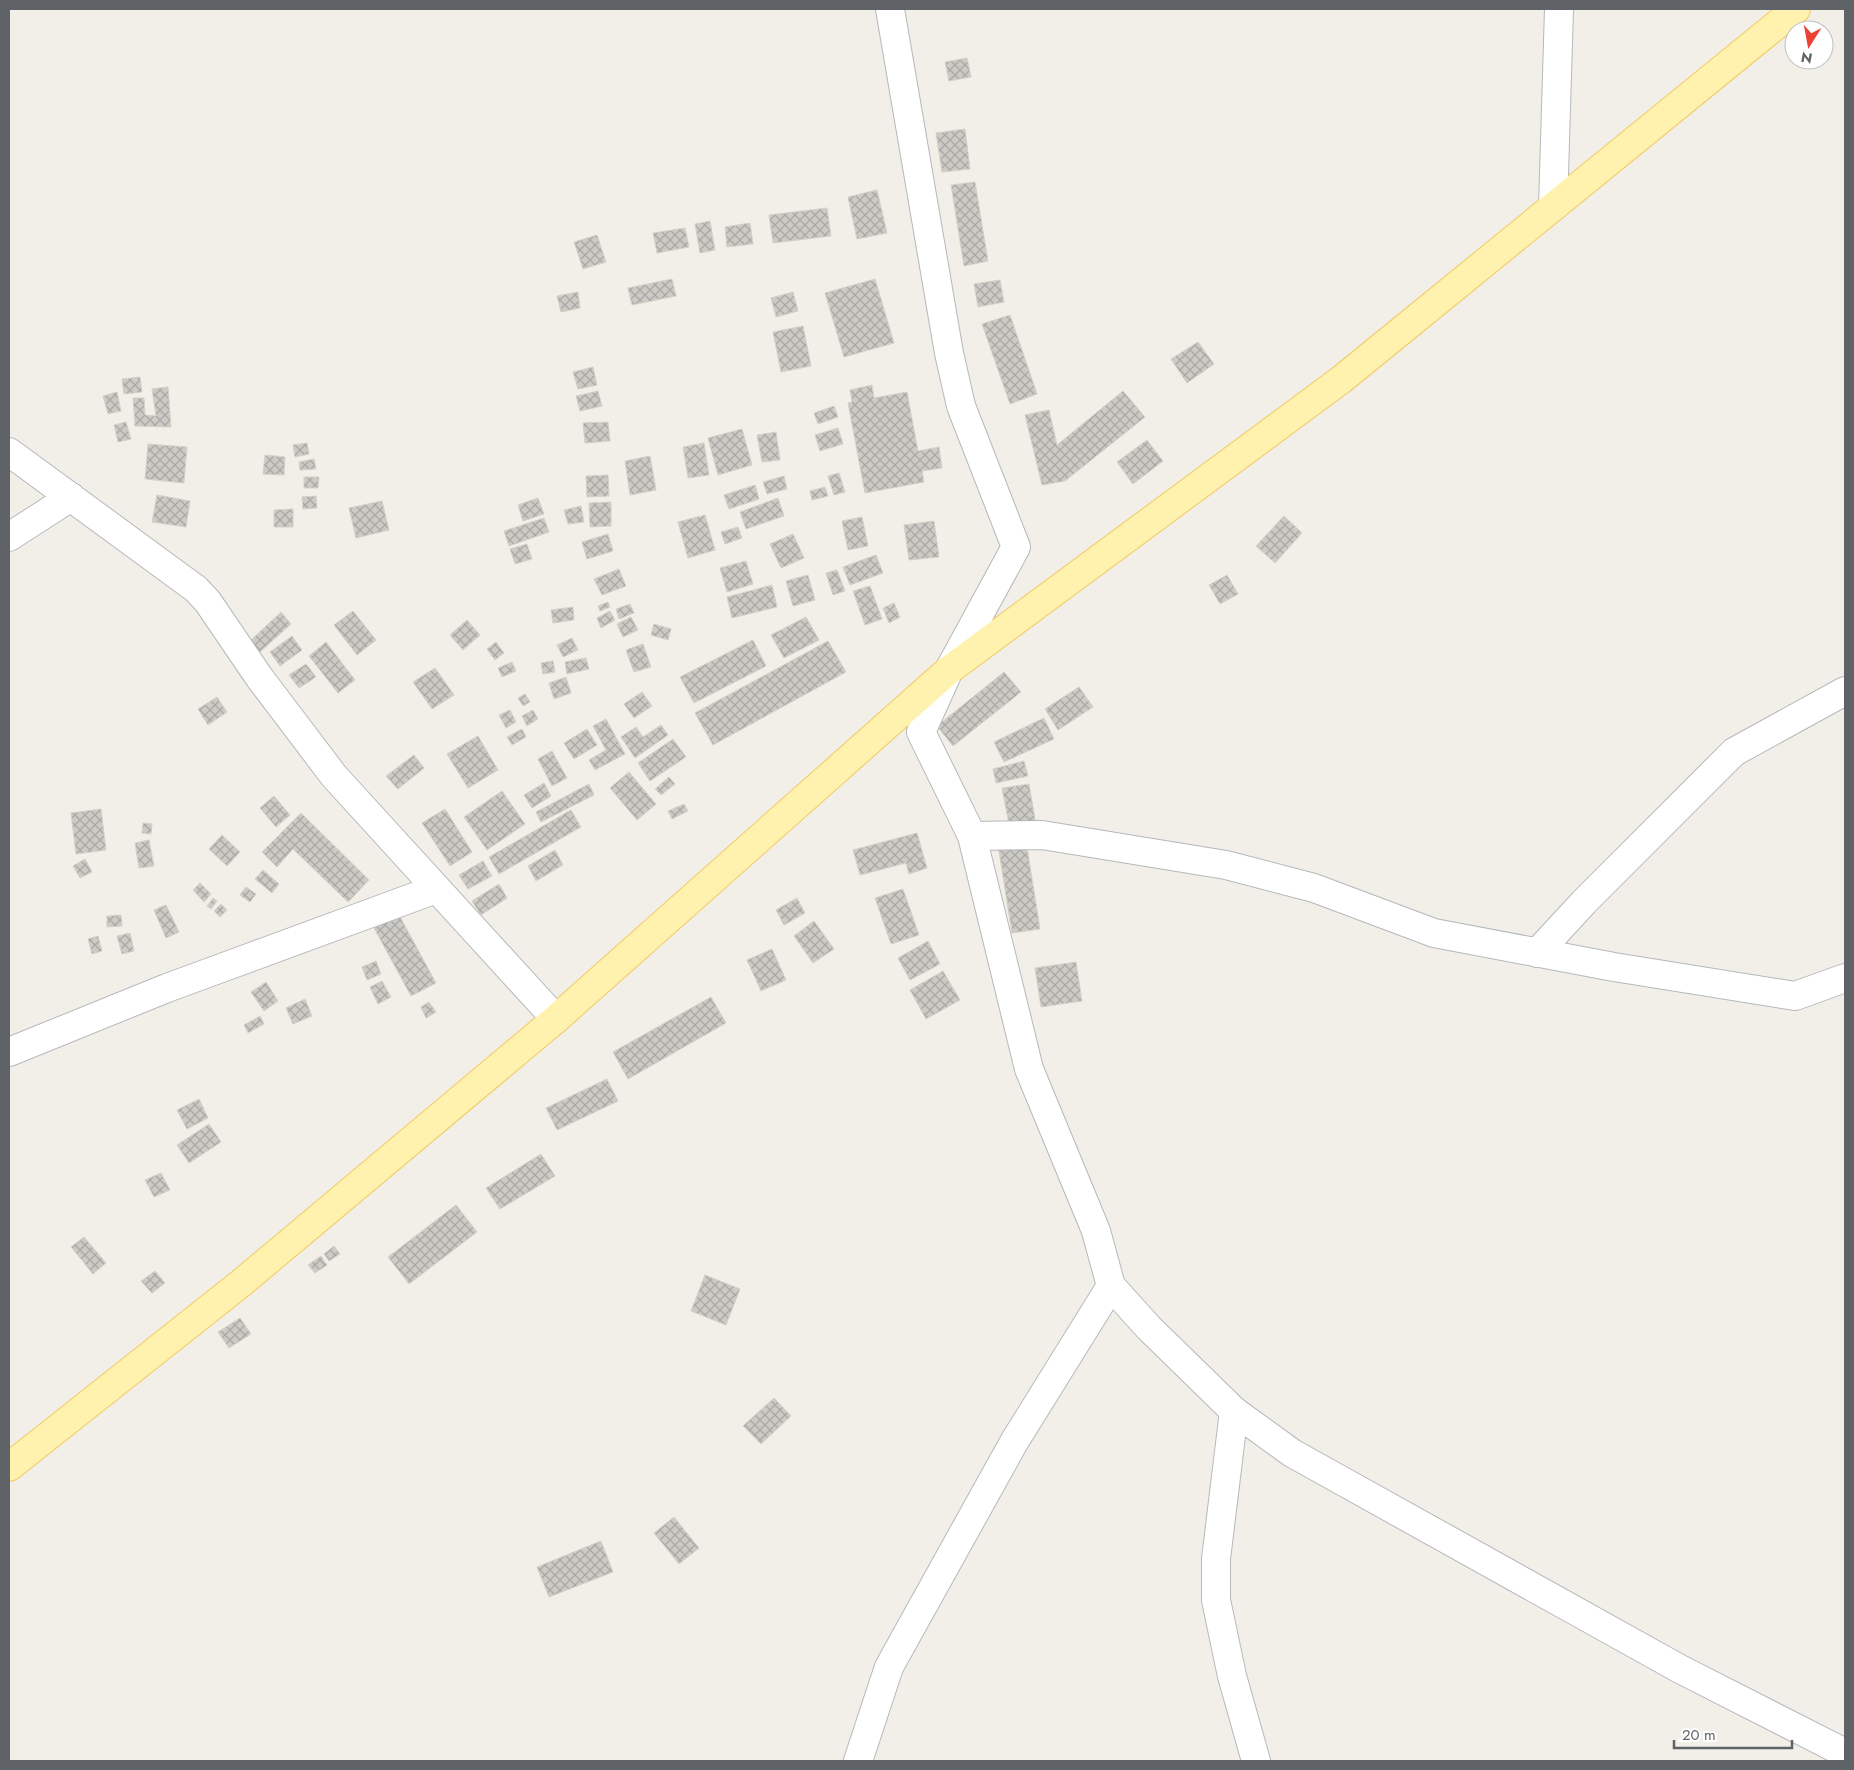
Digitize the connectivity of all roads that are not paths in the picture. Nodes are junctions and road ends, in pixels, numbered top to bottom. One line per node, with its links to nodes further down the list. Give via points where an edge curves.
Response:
1 (890, 9): 8 (street, via 949,354 961,406 1016,547)
2 (1558, 9): 4 (street)
3 (1792, 10): 4 (main road)
4 (1553, 207): 8 (main road, via 1342,379)
5 (9, 452): 6 (street)
6 (71, 497): 7 (street); 11 (street, via 196,589 334,776)
7 (9, 537)
8 (948, 670): 10 (street, via 921,732); 14 (main road)
9 (1845, 691): 12 (street, via 1734,752 1584,902)
10 (972, 836): 12 (street, via 1042,835 1226,865 1314,888 1434,933); 16 (street, via 1030,1069 1096,1231)
11 (436, 889): 14 (street); 15 (street, via 167,988)
12 (1538, 953): 13 (street, via 1795,996)
13 (1845, 978)
14 (556, 1019): 18 (main road, via 240,1284)
15 (9, 1052)
16 (1111, 1286): 17 (street); 20 (street, via 1014,1442 888,1667)
17 (1234, 1411): 19 (street, via 1292,1453 1486,1562 1680,1669); 21 (street, via 1216,1559 1216,1600 1232,1676)
18 (9, 1467)
19 (1845, 1753)
20 (858, 1761)
21 (1256, 1761)

